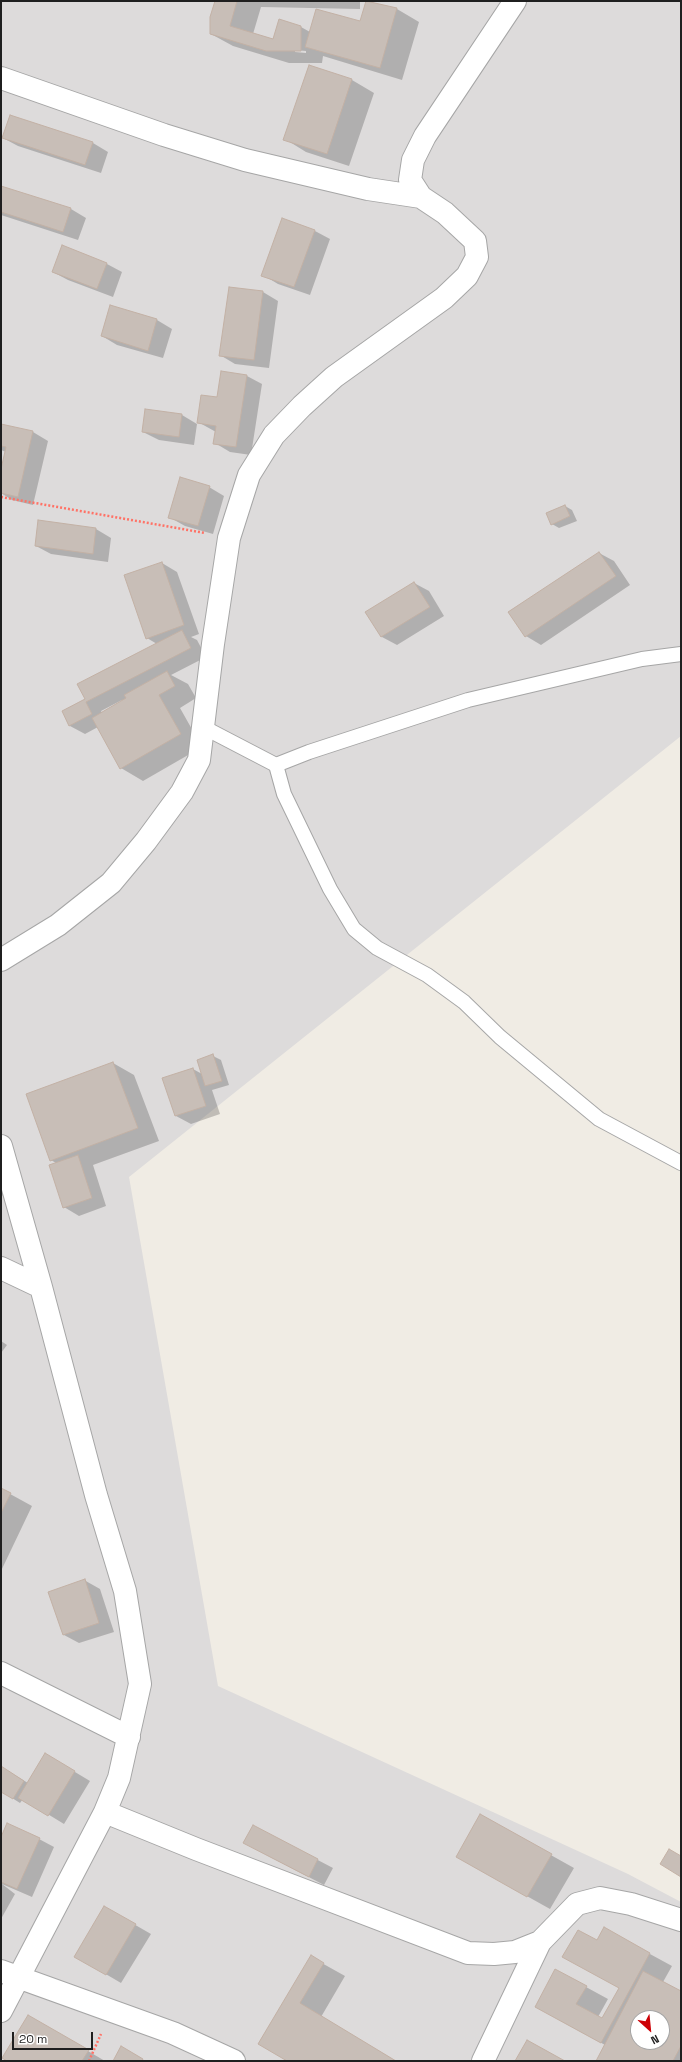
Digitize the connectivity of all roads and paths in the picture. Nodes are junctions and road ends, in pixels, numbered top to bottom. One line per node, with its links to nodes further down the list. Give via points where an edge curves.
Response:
1 (515, 1): 3 (street, via 425,136 413,160 410,180)
2 (1, 78): 3 (street, via 164,135 245,160 360,188)
3 (421, 197): 5 (street, via 445,213 475,241 477,257 467,276 444,298 334,377 279,430 249,475)
4 (1, 497): 5 (path)
5 (229, 538): 7 (street)
6 (681, 654): 8 (lane, via 642,659 468,700 309,752)
7 (203, 727): 8 (lane); 9 (street, via 199,760 182,792 146,841 111,882 58,925)
8 (276, 766): 11 (lane, via 284,794 330,889 354,929 377,948 427,975 464,1002 500,1037 599,1119)
9 (1, 960)
10 (1, 1146): 13 (street)
11 (681, 1163)
12 (1, 1268): 13 (street)
13 (41, 1287): 15 (street, via 96,1495 125,1591 140,1684)
14 (1, 1674): 15 (street)
15 (129, 1737): 16 (street, via 119,1778)
16 (104, 1812): 18 (street, via 468,1953 515,1952); 19 (street)
17 (681, 1920): 18 (street, via 632,1904 600,1898 577,1904)
18 (540, 1942): 24 (street)
19 (9, 1974): 20 (street); 21 (street)
20 (1, 2011)
21 (110, 2011): 22 (path); 23 (street, via 173,2033)
22 (89, 2061)
23 (234, 2061)
24 (483, 2061)

